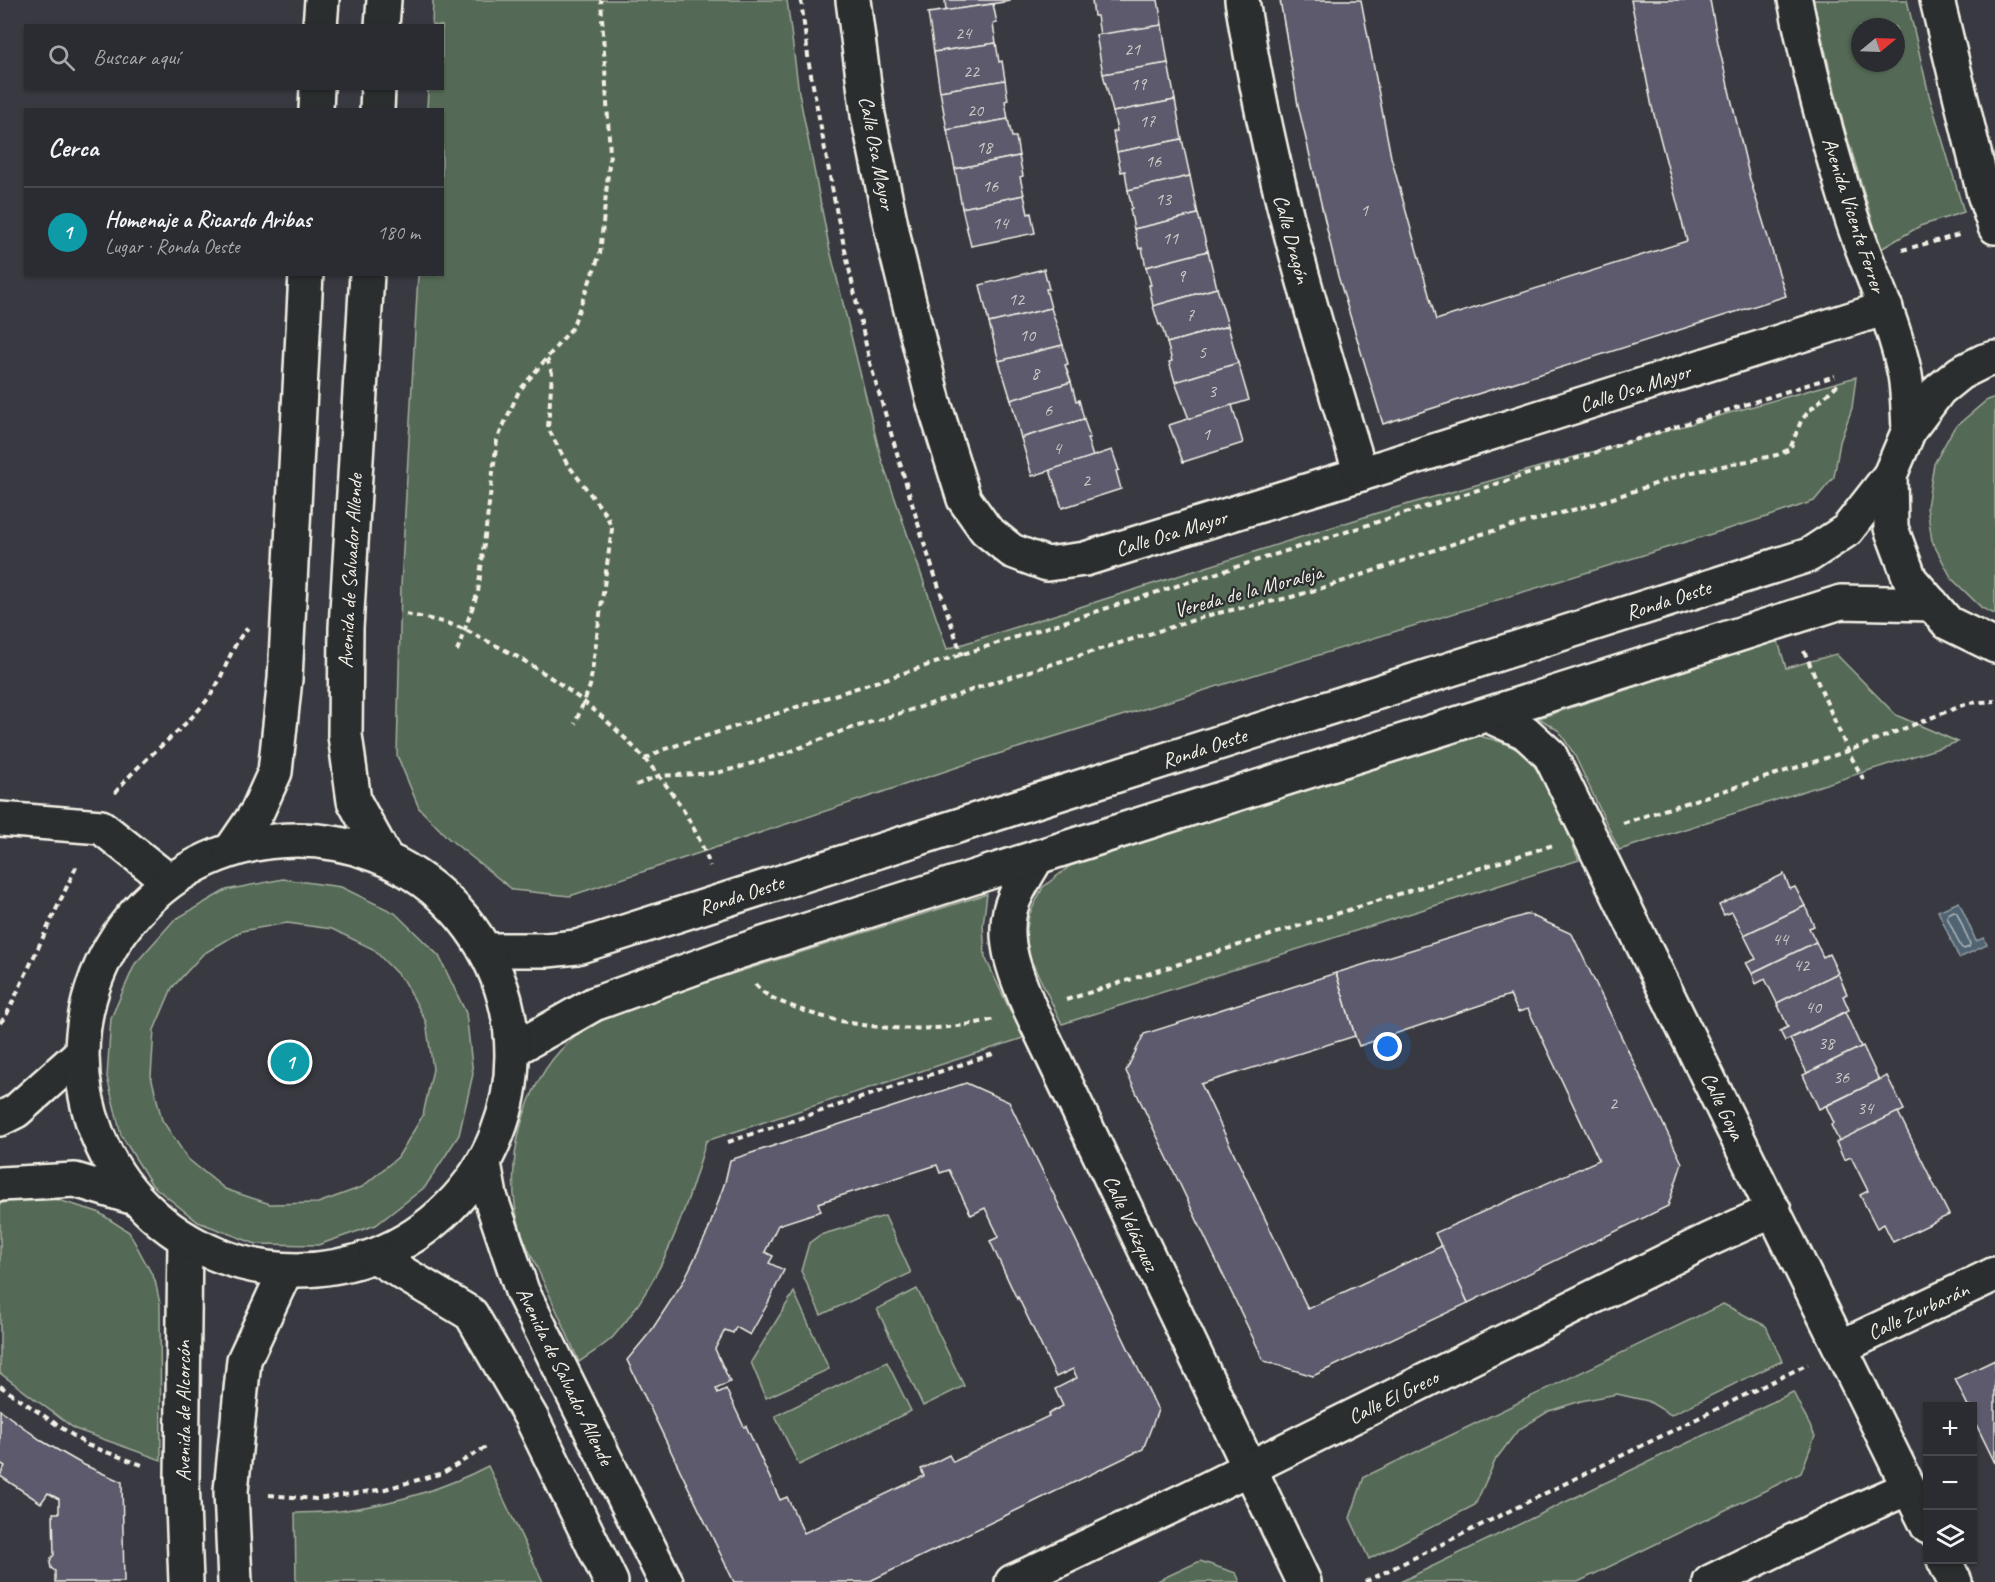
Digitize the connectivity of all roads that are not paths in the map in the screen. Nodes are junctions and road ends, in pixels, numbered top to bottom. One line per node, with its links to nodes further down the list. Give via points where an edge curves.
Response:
1 (322, 0): 7 (main road)
2 (384, 0): 8 (main road)
3 (853, 0): 19 (main road, Calle Osa Mayor, via 868,115 934,403 964,499 986,530 1011,551 1047,564 1085,559)
4 (1242, 0): 19 (main road, Calle Dragón, via 1253,73 1283,206 1320,344)
5 (1795, 0): 16 (main road, Avenida Vicente Ferrer, via 1807,62 1851,218)
6 (1937, 0): 13 (main road, via 1984,194)
7 (320, 24)
8 (382, 24)
9 (317, 90): 11 (main road)
10 (378, 90): 12 (main road)
11 (316, 108)
12 (377, 108)
13 (1980, 230)
14 (306, 276): 25 (main road, via 285,680 275,772 257,812)
15 (367, 276): 27 (main road, Avenida de Salvador Allende, via 346,628 345,735 354,801)
16 (1886, 308): 18 (main road, Avenida Vicente Ferrer, via 1905,378); 19 (main road, Calle Osa Mayor)
17 (1995, 358): 18 (main road, via 1960,373 1946,384)
18 (1909, 430): 20 (main road)
19 (1361, 474)
20 (1890, 475): 21 (main road, via 1891,528 1910,579); 29 (main road, Ronda Oeste, via 1847,530 1809,555 577,947)
21 (1932, 603): 22 (main road, via 1948,623); 23 (main road, via 1841,602)
22 (1995, 646)
23 (1486, 715): 26 (main road); 36 (main road, Calle Goya, via 1525,732 1550,755)
24 (0, 819): 28 (main road, via 101,827)
25 (231, 849): 27 (main road, via 283,840 336,843); 28 (main road)
26 (1037, 857): 30 (main road, via 746,949 594,1004); 42 (main road, Calle Velázquez, via 1010,911 1008,937 1015,973)
27 (386, 859): 29 (main road, via 426,882 459,913)
28 (168, 881): 31 (main road, via 122,928 97,977)
29 (485, 950): 30 (main road, via 505,998)
30 (513, 1050): 33 (main road, via 506,1108)
31 (81, 1053): 32 (main road, via 16,1111); 35 (main road, via 87,1105 94,1125 105,1154)
32 (0, 1119)
33 (484, 1163): 38 (main road, via 438,1220); 49 (main road, Avenida de Salvador Allende, via 490,1196 522,1291)
34 (0, 1184): 35 (main road, via 75,1180)
35 (135, 1198): 37 (main road)
36 (1774, 1210): 41 (main road, Calle Goya); 42 (main road, Calle El Greco)
37 (185, 1240): 39 (main road, via 233,1262); 46 (main road, Avenida de Alcorcón, via 182,1479)
38 (376, 1257): 39 (main road, via 331,1269); 48 (main road, via 471,1314 532,1419)
39 (285, 1272): 47 (main road, via 244,1360 231,1491)
40 (1995, 1274): 41 (main road, Calle Zurbarán)
41 (1841, 1347): 43 (main road, Calle Goya)
42 (1249, 1468): 50 (main road, Calle El Greco); 51 (main road, Calle Velázquez)
43 (1908, 1488): 44 (main road, Calle Goya); 52 (main road)
44 (1923, 1517)
45 (1946, 1564): 53 (main road)
46 (186, 1582)
47 (235, 1582)
48 (611, 1582)
49 (666, 1582)
50 (1012, 1582)
51 (1304, 1582)
52 (1710, 1582)
53 (1955, 1582)

